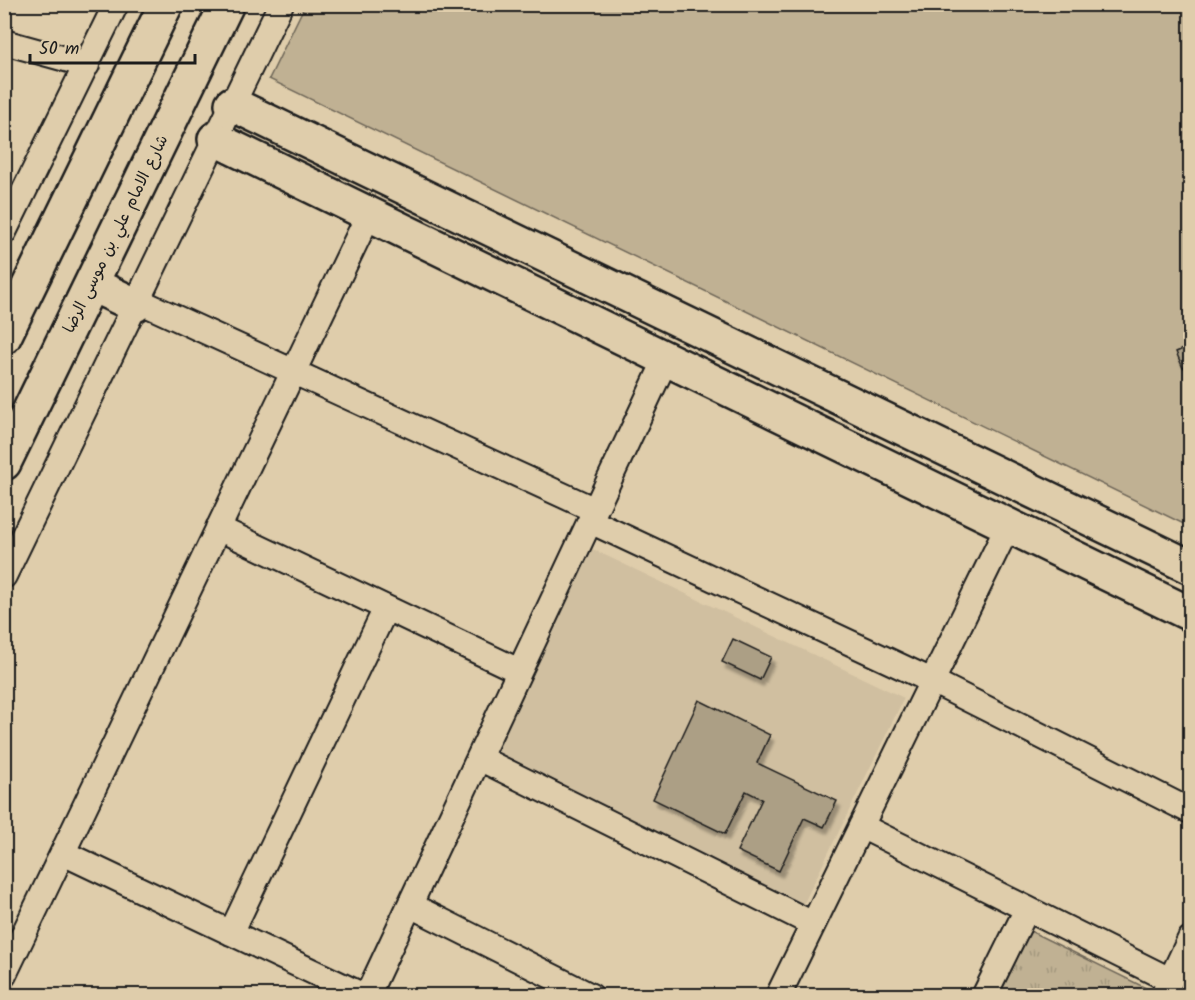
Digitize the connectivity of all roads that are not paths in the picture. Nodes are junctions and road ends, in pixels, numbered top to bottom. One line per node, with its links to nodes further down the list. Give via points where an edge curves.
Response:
1 (116, 4): 6 (street)
2 (165, 4): 17 (street)
3 (227, 4): 12 (street, شارع الامام علي بن موسى الرضا)
4 (280, 4): 7 (street)
5 (4, 42): 6 (street)
6 (87, 64): 10 (street)
7 (232, 104): 8 (street); 11 (street)
8 (215, 139): 9 (street); 14 (street)
9 (369, 214): 15 (street); 19 (street)
10 (4, 232)
11 (570, 267): 13 (street); 15 (street, via 573,285 562,300)
12 (91, 284): 14 (street); 20 (street, شارع الامام علي بن موسى الرضا)
13 (619, 290): 16 (street, via 602,300 597,317); 24 (street)
14 (136, 303): 19 (street); 25 (street)
15 (553, 304): 16 (street)
16 (600, 326): 18 (street)
17 (4, 337)
18 (666, 358): 21 (street); 22 (street)
19 (293, 371): 21 (street); 23 (street)
20 (4, 463)
21 (592, 515): 28 (street); 29 (street)
22 (1008, 526): 27 (street); 29 (street)
23 (218, 528): 26 (street); 33 (street)
24 (1191, 567)
25 (4, 576)
26 (386, 608): 28 (street); 37 (street)
27 (1191, 614)
28 (519, 671): 30 (street)
29 (932, 681): 31 (street); 32 (street)
30 (479, 758): 34 (street); 36 (street)
31 (1191, 811)
32 (861, 826): 35 (street); 36 (street)
33 (63, 853): 37 (street); 39 (street)
34 (410, 906): 41 (street); 42 (street)
35 (1027, 909): 40 (street); 44 (street)
36 (813, 924): 43 (street)
37 (231, 933): 42 (street)
38 (1191, 939): 40 (street)
39 (4, 975)
40 (1166, 988)
41 (586, 994)
42 (366, 996)
43 (778, 996)
44 (984, 996)

